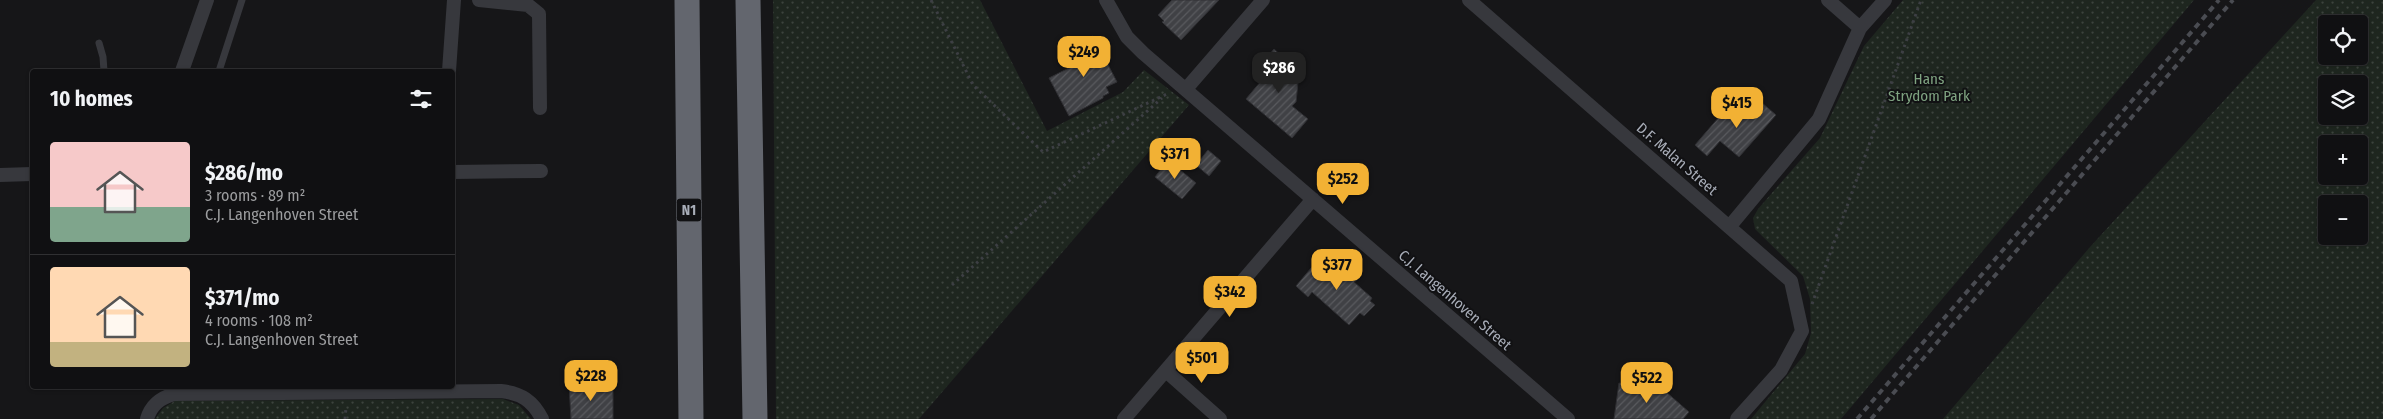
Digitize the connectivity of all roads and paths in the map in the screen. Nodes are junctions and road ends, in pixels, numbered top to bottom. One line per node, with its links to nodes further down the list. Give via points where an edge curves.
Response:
1 (207, 0): 18 (street)
2 (242, 0): 19 (lane)
3 (454, 0): 20 (street)
4 (480, 0): 23 (street, via 528,5 539,14)
5 (687, 0): 35 (highway, N1)
6 (748, 0): 36 (highway)
7 (931, 0): 22 (path, via 973,86 1042,152)
8 (1106, 0): 21 (street, C.J. Langenhoven Street, via 1127,37)
9 (1263, 0): 21 (street)
10 (1468, 0): 14 (street, D.F. Malan Street)
11 (1828, 0): 15 (street)
12 (1885, 0): 15 (street)
13 (1921, 0): 31 (path)
14 (1484, 5): 29 (street, D.F. Malan Street)
15 (1860, 28): 29 (street, via 1819,118)
16 (99, 43): 17 (lane)
17 (104, 69)
18 (183, 69)
19 (220, 69)
20 (449, 69)
21 (1186, 89): 22 (path); 28 (street, C.J. Langenhoven Street)
22 (1167, 94): 30 (path)
23 (540, 108)
24 (541, 171): 25 (street)
25 (455, 172)
26 (30, 174): 27 (street)
27 (0, 175)
28 (1313, 198): 32 (street); 39 (street, C.J. Langenhoven Street)
29 (1730, 226): 31 (street, D.F. Malan Street, via 1791,281)
30 (952, 285)
31 (1802, 331): 40 (street, via 1781,370)
32 (1166, 371): 37 (street); 38 (street)
33 (147, 419): 34 (street, via 156,403 174,394 501,391 523,396)
34 (542, 419)
35 (691, 419)
36 (756, 419)
37 (1124, 419)
38 (1220, 419)
39 (1568, 419)
40 (1737, 419)

